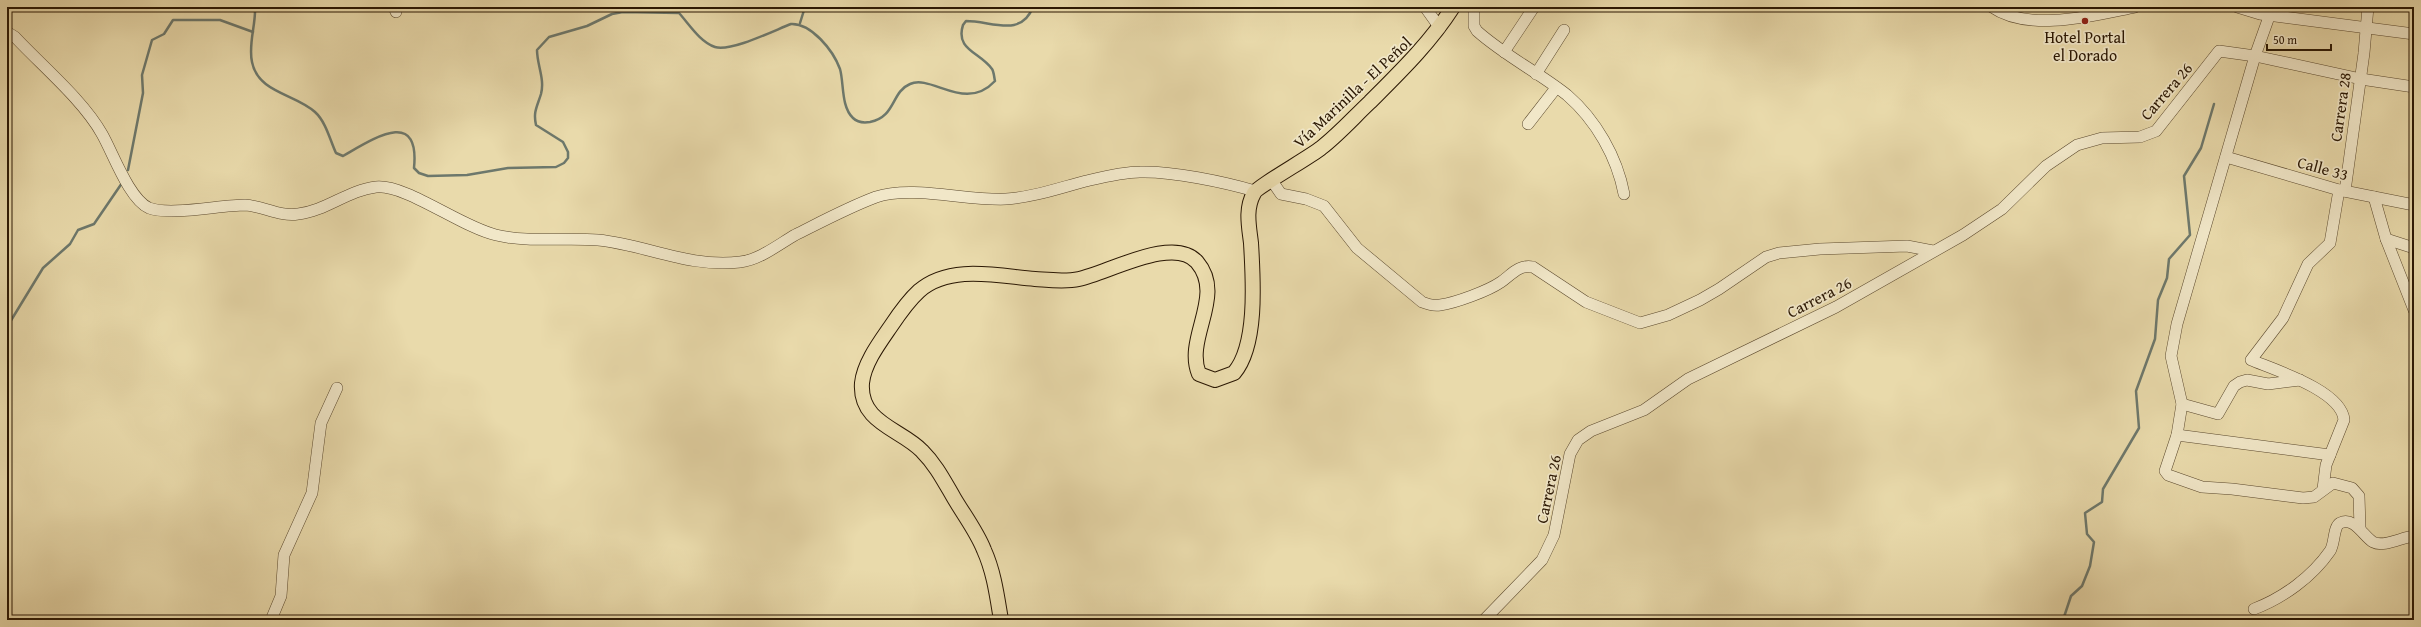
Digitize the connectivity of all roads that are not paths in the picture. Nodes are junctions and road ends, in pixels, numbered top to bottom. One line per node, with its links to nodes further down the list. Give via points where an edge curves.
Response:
1 (1425, 7): 12 (street)
2 (1453, 7): 12 (main road, Vía Marinilla - El Peñol)
3 (1474, 7): 16 (street, via 1474,26 1477,31)
4 (1534, 7): 16 (street)
5 (1992, 7): 9 (street)
6 (2135, 7): 9 (street, via 2078,19 2032,19)
7 (2237, 7): 10 (street, via 2260,14)
8 (2368, 7): 11 (street, Carrera 28)
9 (2011, 11)
10 (2273, 11): 11 (street); 17 (street)
11 (2366, 27): 15 (street); 19 (street, Carrera 28)
12 (1440, 28): 24 (main road, Vía Marinilla - El Peñol, via 1403,69 1328,142)
13 (1564, 30): 18 (street)
14 (7, 32): 25 (street, via 15,37 88,113 136,197 152,209 177,211 244,205 297,215 319,210 343,196 376,187 404,193 468,226 495,235 511,238 601,240 689,261 741,262 754,258 799,233 879,196 910,194 1007,199 1140,172 1232,184)
15 (2414, 34)
16 (1504, 52): 18 (street)
17 (2255, 56): 19 (street); 23 (street); 32 (street, Carrera 26, via 2219,51 2156,131 2131,139 2102,138 2072,148 2046,166 2002,209)
18 (1536, 74): 21 (street)
19 (2360, 79): 20 (street); 26 (street, Carrera 28)
20 (2414, 87)
21 (1556, 88): 22 (street); 27 (street, via 1572,100 1606,143 1620,172)
22 (1528, 124)
23 (2226, 157): 26 (street, Calle 33); 36 (street, via 2177,324 2171,356)
24 (1272, 180): 25 (main road, Vía Marinilla - El Peñol); 32 (street, via 1281,194 1324,206 1357,248 1422,302 1430,305 1440,305 1491,287 1527,266 1586,302 1635,323 1646,322 1700,300 1761,260 1779,253 1906,246)
25 (1255, 191): 44 (main road, via 1250,201 1248,217 1253,276 1250,331 1246,351 1239,367 1226,377 1215,380 1199,374 1194,361 1208,299 1207,285 1197,261 1189,255 1176,253 1150,256 1097,274 1065,281 973,273 952,276 919,291 884,336 865,371 862,386 864,398 872,414 883,426 916,446 942,477 984,549 995,582)
26 (2342, 191): 28 (street, Calle 33); 34 (street, Carrera 28, via 2330,243 2308,264 2283,318 2251,360)
27 (1624, 194)
28 (2374, 197): 29 (street, Calle 33); 30 (street)
29 (2414, 205)
30 (2386, 239): 31 (street); 33 (street)
31 (2414, 248)
32 (1933, 251): 45 (street, Carrera 26, via 1836,307 1688,379 1644,410 1591,431 1578,440 1570,454 1554,535 1542,560)
33 (2414, 310)
34 (2301, 380): 36 (street, via 2268,384 2247,380 2240,382 2234,386 2218,414); 38 (street, via 2337,403 2343,412 2344,420)
35 (337, 388): 43 (street, via 321,423 312,493 284,555 281,596)
36 (2182, 404): 37 (street)
37 (2177, 435): 38 (street); 39 (street, via 2165,471 2168,475 2191,484 2311,499)
38 (2330, 455): 39 (street)
39 (2323, 489): 40 (street, via 2333,483 2356,490 2360,496)
40 (2360, 528): 41 (street, via 2373,542 2382,543); 42 (street, via 2346,522 2340,523 2331,550 2312,573 2270,603)
41 (2414, 536)
42 (2254, 609)
43 (271, 620)
44 (1001, 620)
45 (1484, 620)

